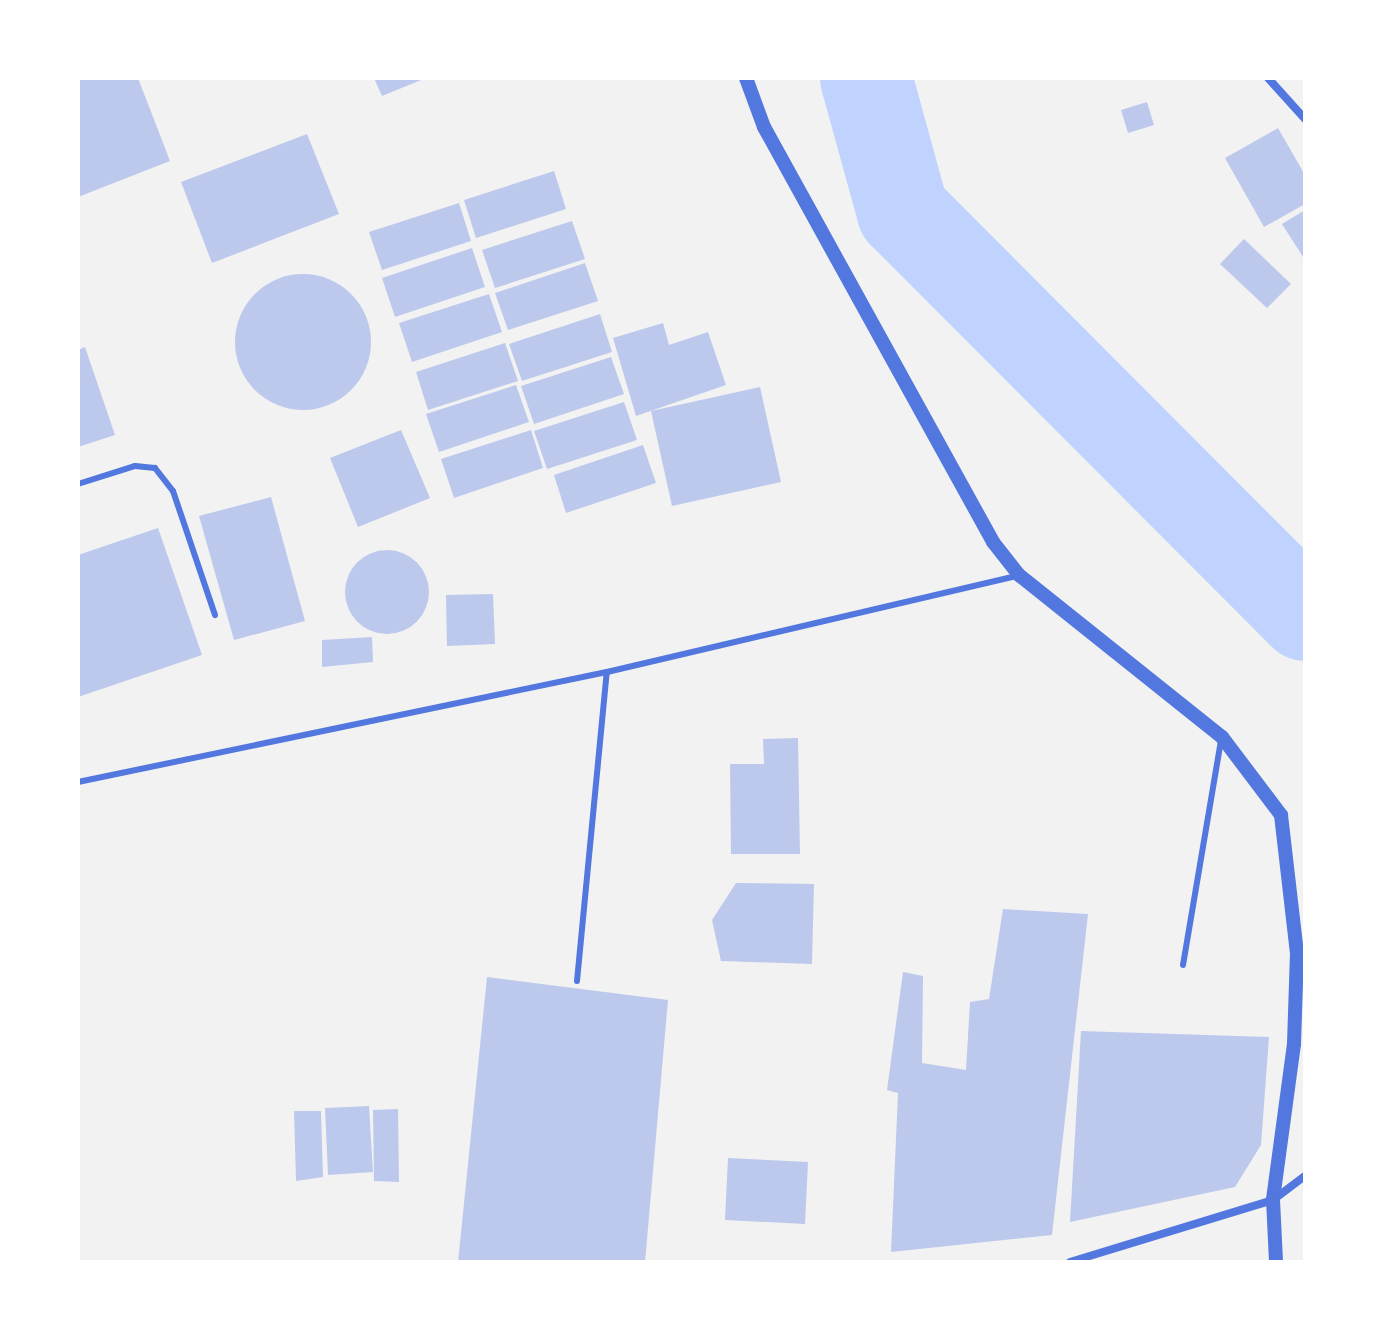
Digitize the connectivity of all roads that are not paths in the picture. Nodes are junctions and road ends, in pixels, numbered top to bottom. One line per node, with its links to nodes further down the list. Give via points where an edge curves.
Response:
1 (746, 78): 5 (street, via 779,155 993,542)
2 (1268, 78): 3 (street)
3 (1305, 119)
4 (78, 484): 6 (lane, via 135,466 155,468 173,491)
5 (1019, 575): 7 (lane); 8 (street)
6 (215, 615)
7 (607, 672): 9 (lane); 11 (lane)
8 (1222, 737): 10 (lane); 13 (street, via 1281,815 1291,875 1294,1044)
9 (78, 782)
10 (1183, 965)
11 (577, 981)
12 (1305, 1176): 13 (street)
13 (1273, 1200): 14 (street); 15 (street)
14 (1070, 1262)
15 (1276, 1262)

